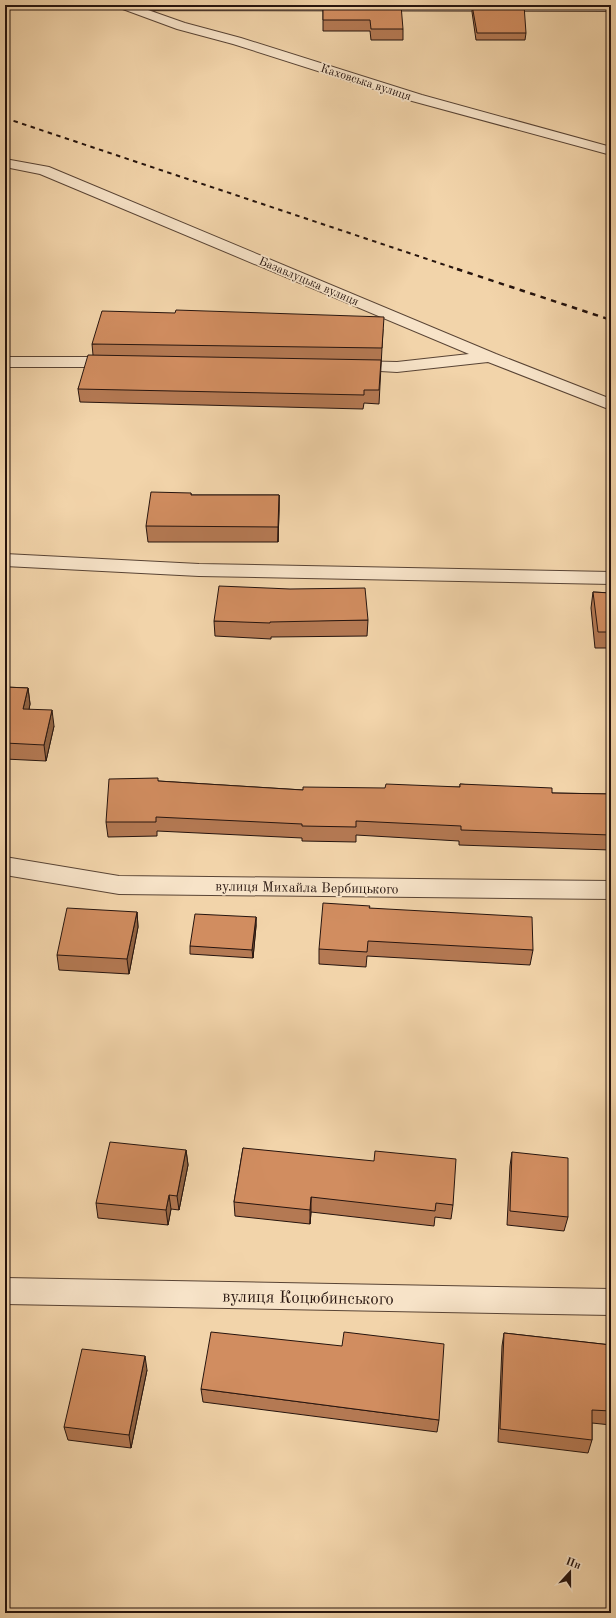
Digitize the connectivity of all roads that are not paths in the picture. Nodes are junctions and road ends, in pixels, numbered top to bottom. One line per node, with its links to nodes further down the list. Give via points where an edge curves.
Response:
1 (126, 6): 2 (street); 4 (street, Каховська вулиця, via 181,26 417,98)
2 (466, 6): 3 (street)
3 (611, 7)
4 (611, 151)
5 (5, 163): 6 (street, Базавлуцька вулиця, via 44,170)
6 (490, 357): 9 (street, via 397,367); 10 (street, Базавлуцька вулиця)
7 (5, 362): 8 (street)
8 (129, 362)
9 (334, 365)
10 (611, 405)
11 (5, 560): 12 (street, via 199,570)
12 (611, 578)
13 (5, 866): 14 (street, вулиця Михайла Вербицького, via 119,885)
14 (611, 890)
15 (5, 1291): 16 (street, вулиця Коцюбинського)
16 (611, 1302)

